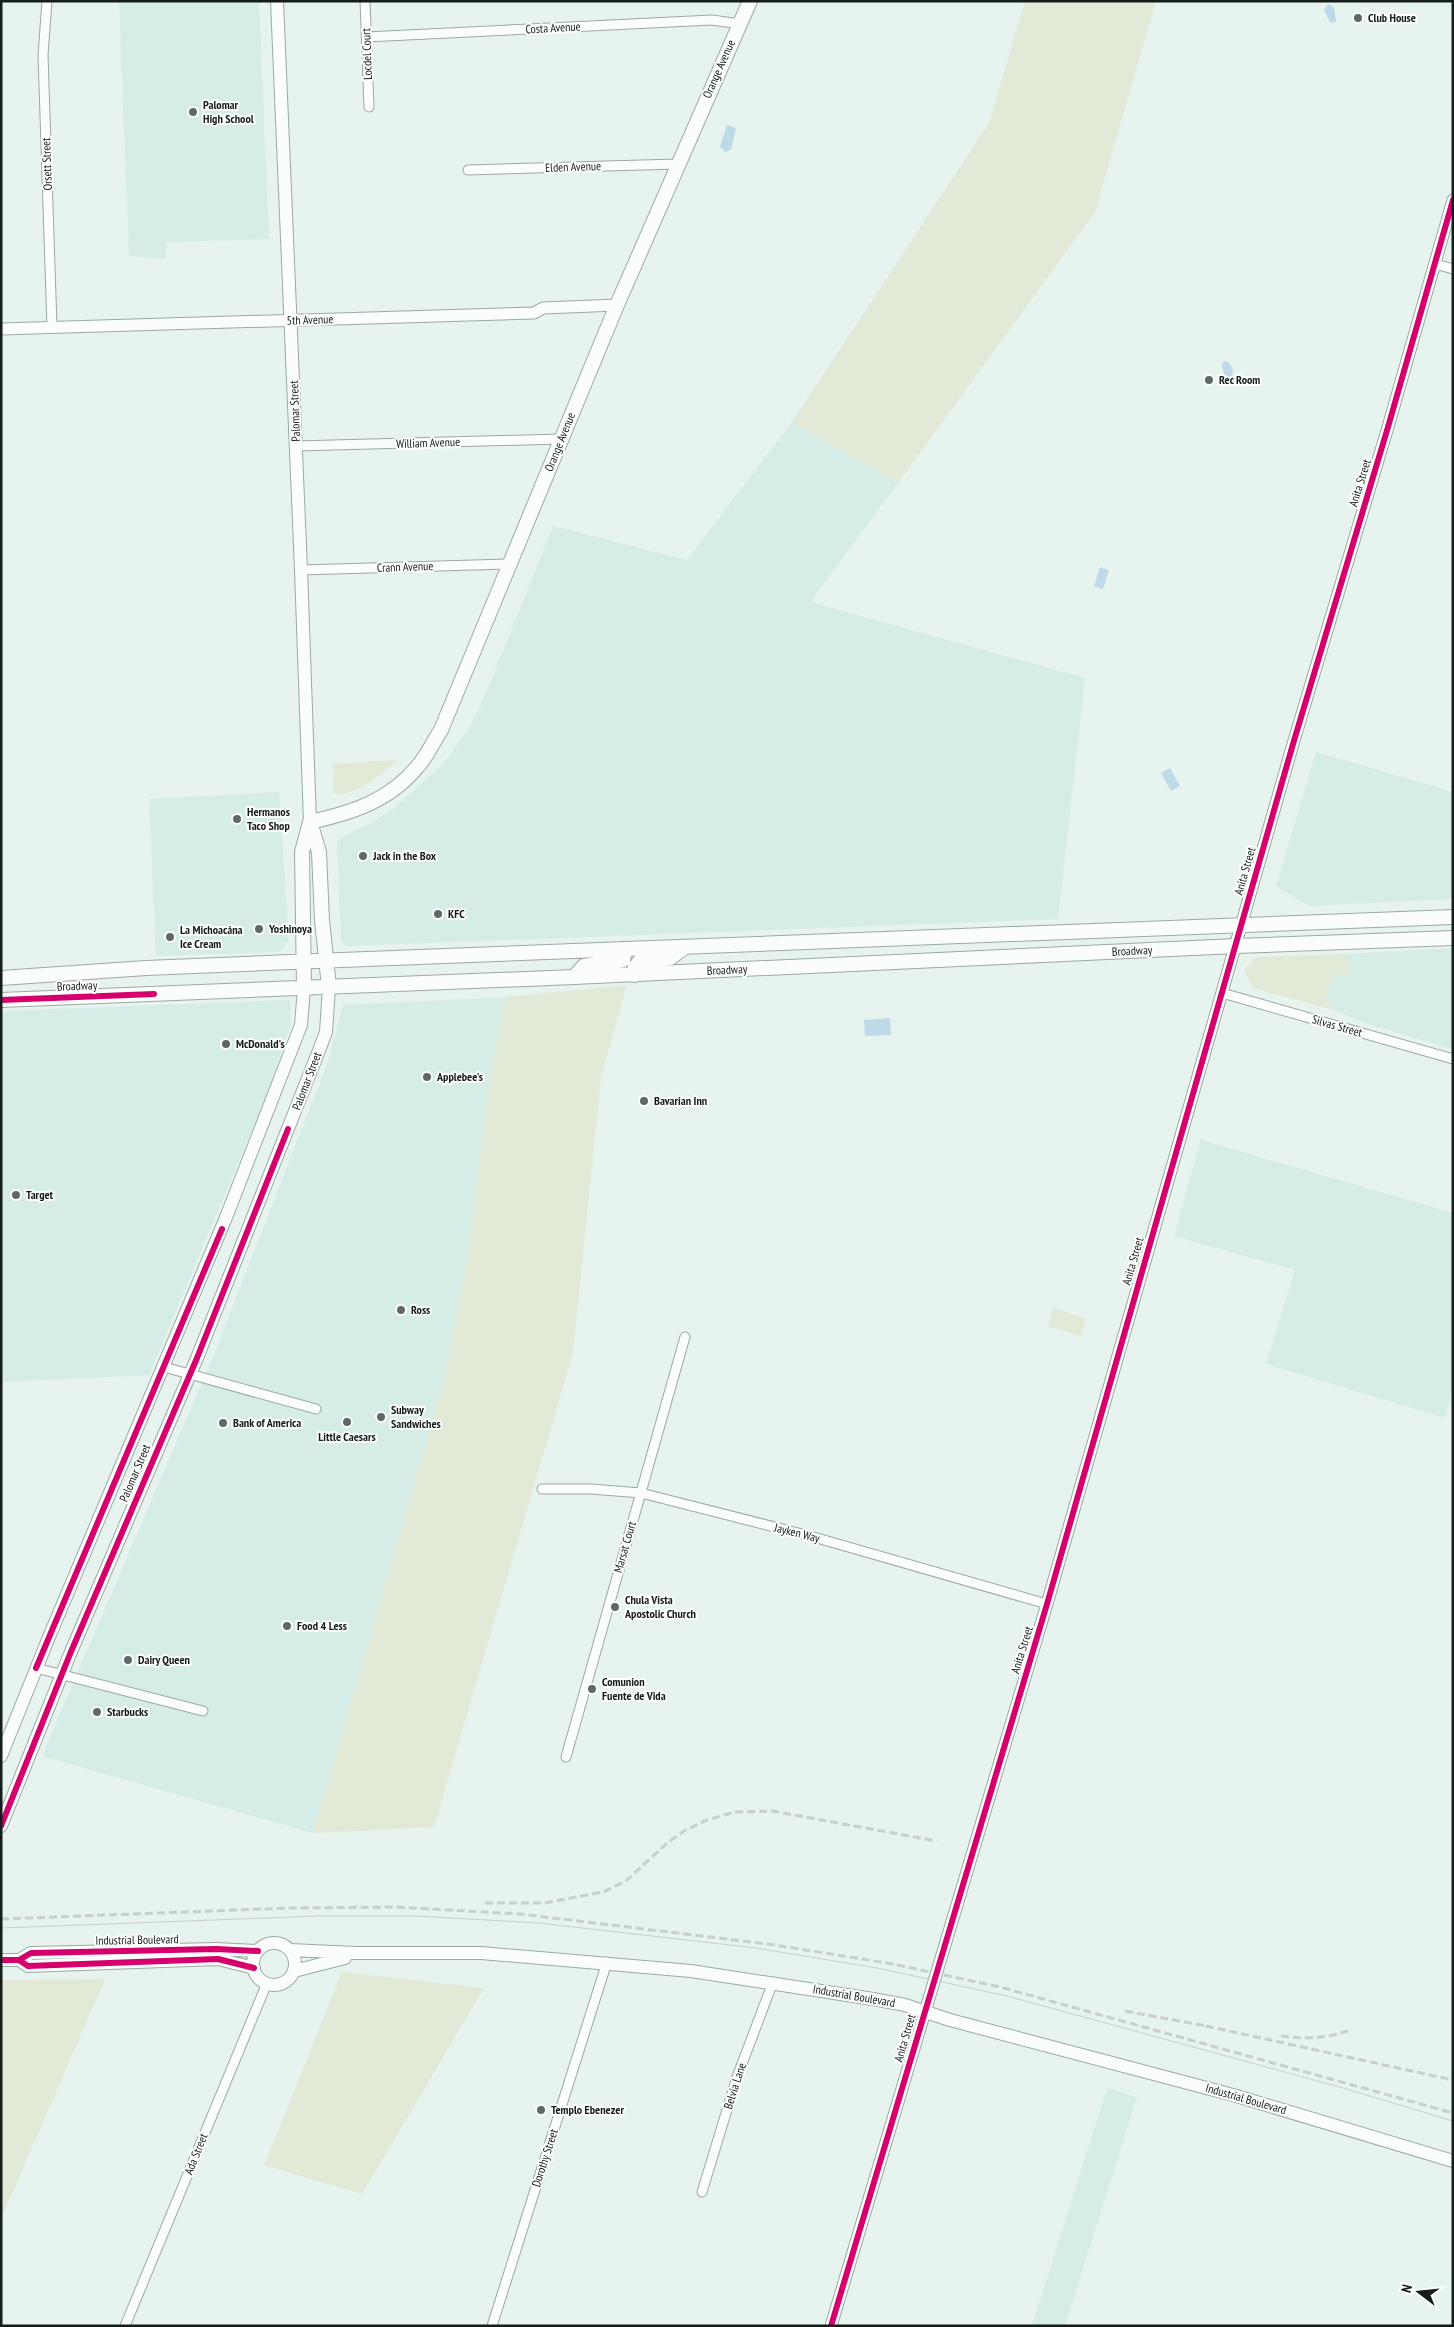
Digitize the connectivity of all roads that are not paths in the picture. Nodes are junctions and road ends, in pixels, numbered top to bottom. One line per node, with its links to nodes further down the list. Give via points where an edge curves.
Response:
1 (47, 1): 15 (street, Orsett Street, via 43,55)
2 (277, 1): 14 (main road, Palomar Street)
3 (365, 1): 6 (street, Locdel Court)
4 (750, 1): 5 (main road, Orange Avenue)
5 (740, 24): 6 (street, Costa Avenue, via 712,20); 8 (main road, Orange Avenue)
6 (366, 36): 7 (street, Locdel Court)
7 (369, 106)
8 (678, 164): 9 (street, Elden Avenue); 13 (main road, Orange Avenue)
9 (468, 170)
10 (1453, 200): 11 (street, Anita Street)
11 (1435, 264): 12 (street); 23 (street, Anita Street)
12 (1453, 269)
13 (617, 305): 14 (street, 5th Avenue, via 544,308 534,313); 17 (main road, Orange Avenue)
14 (291, 321): 15 (street, 5th Avenue); 18 (main road, Palomar Street)
15 (52, 327): 16 (street, 5th Avenue)
16 (1, 329)
17 (560, 439): 18 (street, William Avenue); 19 (main road, Orange Avenue)
18 (296, 446): 20 (main road, Palomar Street)
19 (508, 564): 20 (street, Crann Avenue); 21 (main road, Orange Avenue, via 441,730 418,766 380,798 348,814)
20 (301, 570): 21 (main road, Palomar Street)
21 (310, 822): 29 (main road, Palomar Street, via 320,852); 30 (main road, Palomar Street, via 302,852)
22 (1453, 917): 23 (main road, Broadway)
23 (1242, 926): 25 (main road, Broadway); 26 (street, Anita Street)
24 (1453, 938): 26 (main road, Broadway)
25 (886, 939): 27 (main road, Broadway); 31 (main road)
26 (1236, 946): 31 (main road, Broadway); 37 (street, Anita Street)
27 (685, 947): 28 (main road, Broadway); 32 (main road, via 670,958 640,961 635,967)
28 (625, 949): 29 (main road, Broadway); 33 (main road, via 623,960 584,966)
29 (327, 960): 30 (main road, Broadway); 35 (main road, Palomar Street)
30 (305, 961): 34 (main road, Broadway); 36 (main road, Palomar Street)
31 (886, 963): 32 (main road, Broadway)
32 (635, 975): 33 (main road, Broadway)
33 (574, 977): 35 (main road, Broadway)
34 (2, 978): 38 (main road)
35 (329, 987): 36 (main road, Broadway); 42 (main road, Palomar Street, via 326,1032)
36 (304, 988): 38 (main road, Broadway); 41 (main road, Palomar Street, via 301,1025)
37 (1222, 993): 39 (street, Silvas Street); 46 (street, Anita Street)
38 (3, 1000)
39 (1453, 1059)
40 (684, 1337): 45 (street, Marsat Court)
41 (164, 1367): 42 (street); 47 (main road, Palomar Street)
42 (189, 1374): 43 (street); 48 (main road, Palomar Street)
43 (316, 1409)
44 (542, 1489): 45 (street, Jayken Way)
45 (641, 1493): 46 (street, Jayken Way, via 810,1536); 51 (street, Marsat Court)
46 (1047, 1604): 63 (street, Anita Street)
47 (36, 1668): 48 (street); 50 (main road, Palomar Street)
48 (62, 1674): 49 (street); 52 (main road, Palomar Street)
49 (203, 1711)
50 (1, 1756)
51 (566, 1757)
52 (1, 1826)
53 (290, 1950): 54 (main road, Industrial Boulevard, via 274,1943 262,1946); 55 (main road, Industrial Boulevard); 60 (main road)
54 (258, 1951): 57 (main road, Industrial Boulevard, via 31,1953); 59 (main road)
55 (356, 1953): 58 (main road, Industrial Boulevard, via 481,1953); 60 (main road, Industrial Boulevard)
56 (1, 1960): 57 (main road, Industrial Boulevard)
57 (19, 1960): 59 (main road, Industrial Boulevard, via 28,1966 218,1959)
58 (607, 1962): 61 (main road, Industrial Boulevard); 67 (street, Dorothy Street)
59 (254, 1968): 62 (main road, via 261,1980)
60 (294, 1971): 62 (main road, Industrial Boulevard, via 280,1984)
61 (773, 1982): 63 (main road, Industrial Boulevard, via 873,1999); 65 (street, Belvia Lane, via 737,2077)
62 (267, 1983): 66 (street, Ada Street)
63 (925, 2012): 64 (main road, Industrial Boulevard, via 1261,2103); 68 (street, Anita Street)
64 (1453, 2161)
65 (702, 2192)
66 (125, 2326)
67 (492, 2326)
68 (831, 2326)

